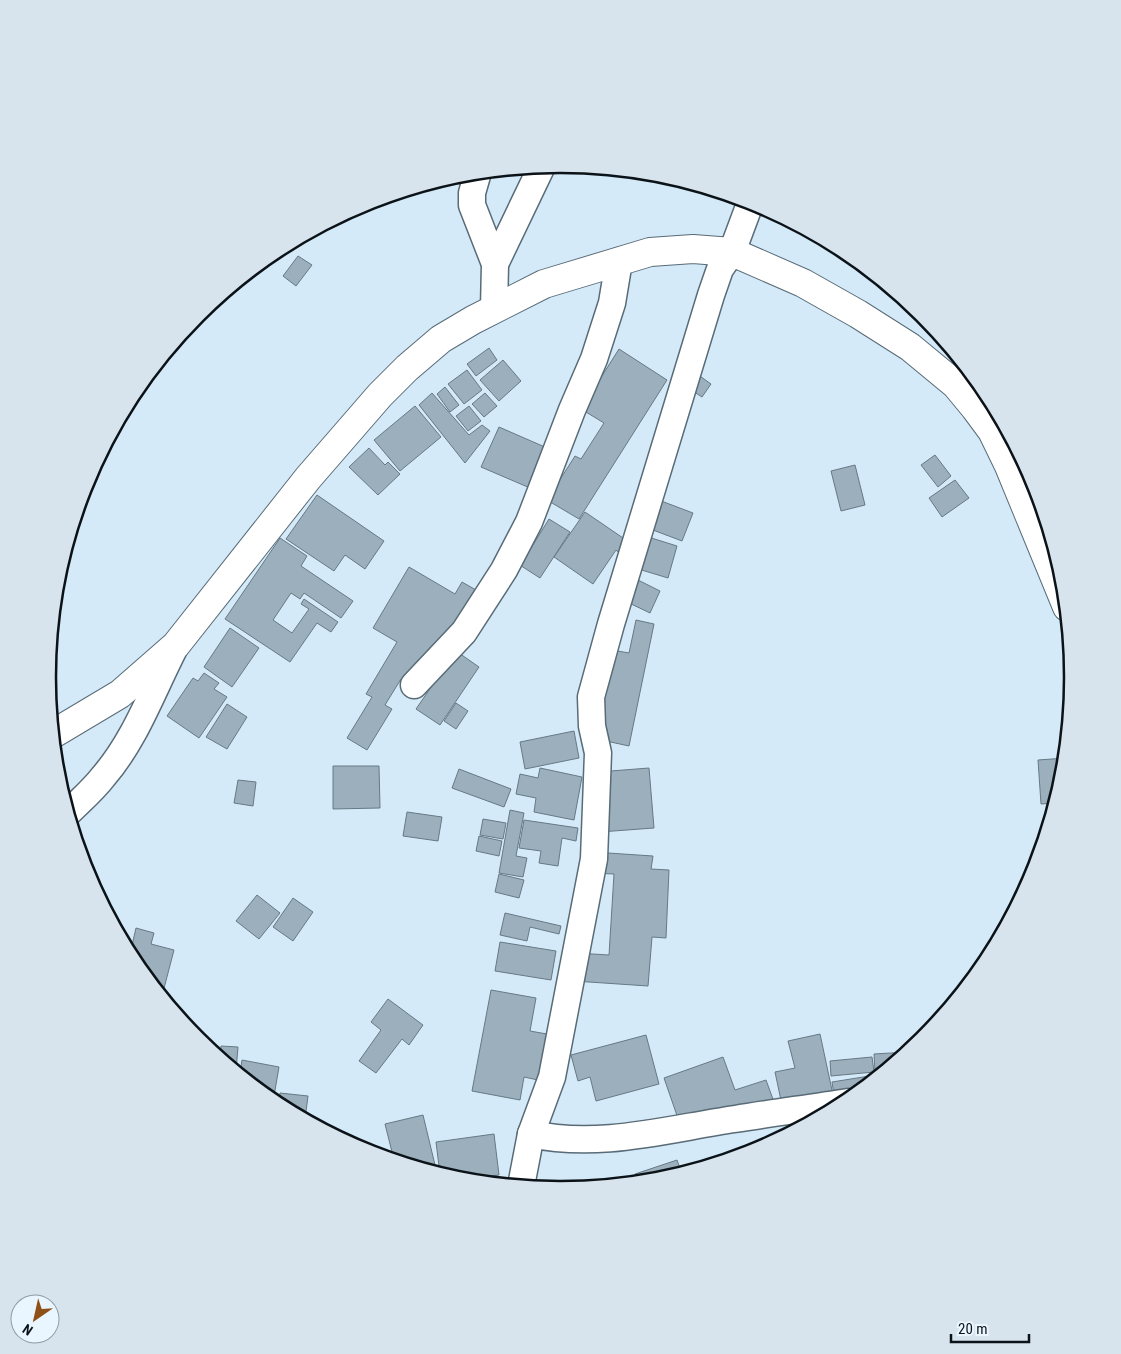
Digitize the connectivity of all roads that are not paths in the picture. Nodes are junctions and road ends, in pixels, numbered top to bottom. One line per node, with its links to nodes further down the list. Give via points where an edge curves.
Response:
1 (538, 174): 6 (street)
2 (476, 180): 6 (street, via 472,205)
3 (748, 209): 4 (street)
4 (732, 252): 5 (main road, via 693,249 650,252); 8 (main road, via 803,283 910,346 956,385 975,408 992,431); 17 (street, via 720,268 711,294 591,697 592,726 598,754 594,859 552,1077)
5 (619, 261): 7 (main road, via 544,284); 11 (street, via 612,303 594,359 529,522 504,570 464,632)
6 (495, 264): 7 (street)
7 (494, 309): 10 (main road, via 441,339 380,395 308,478)
8 (1034, 505): 9 (main road)
9 (1049, 553)
10 (176, 645): 12 (main road, via 120,694); 15 (street, via 140,720 119,755 104,777)
11 (414, 685)
12 (85, 716): 13 (main road); 14 (main road)
13 (58, 719)
14 (59, 730)
15 (73, 808)
16 (826, 1106): 17 (street, via 602,1140 568,1140)
17 (531, 1134): 18 (street)
18 (522, 1179)

